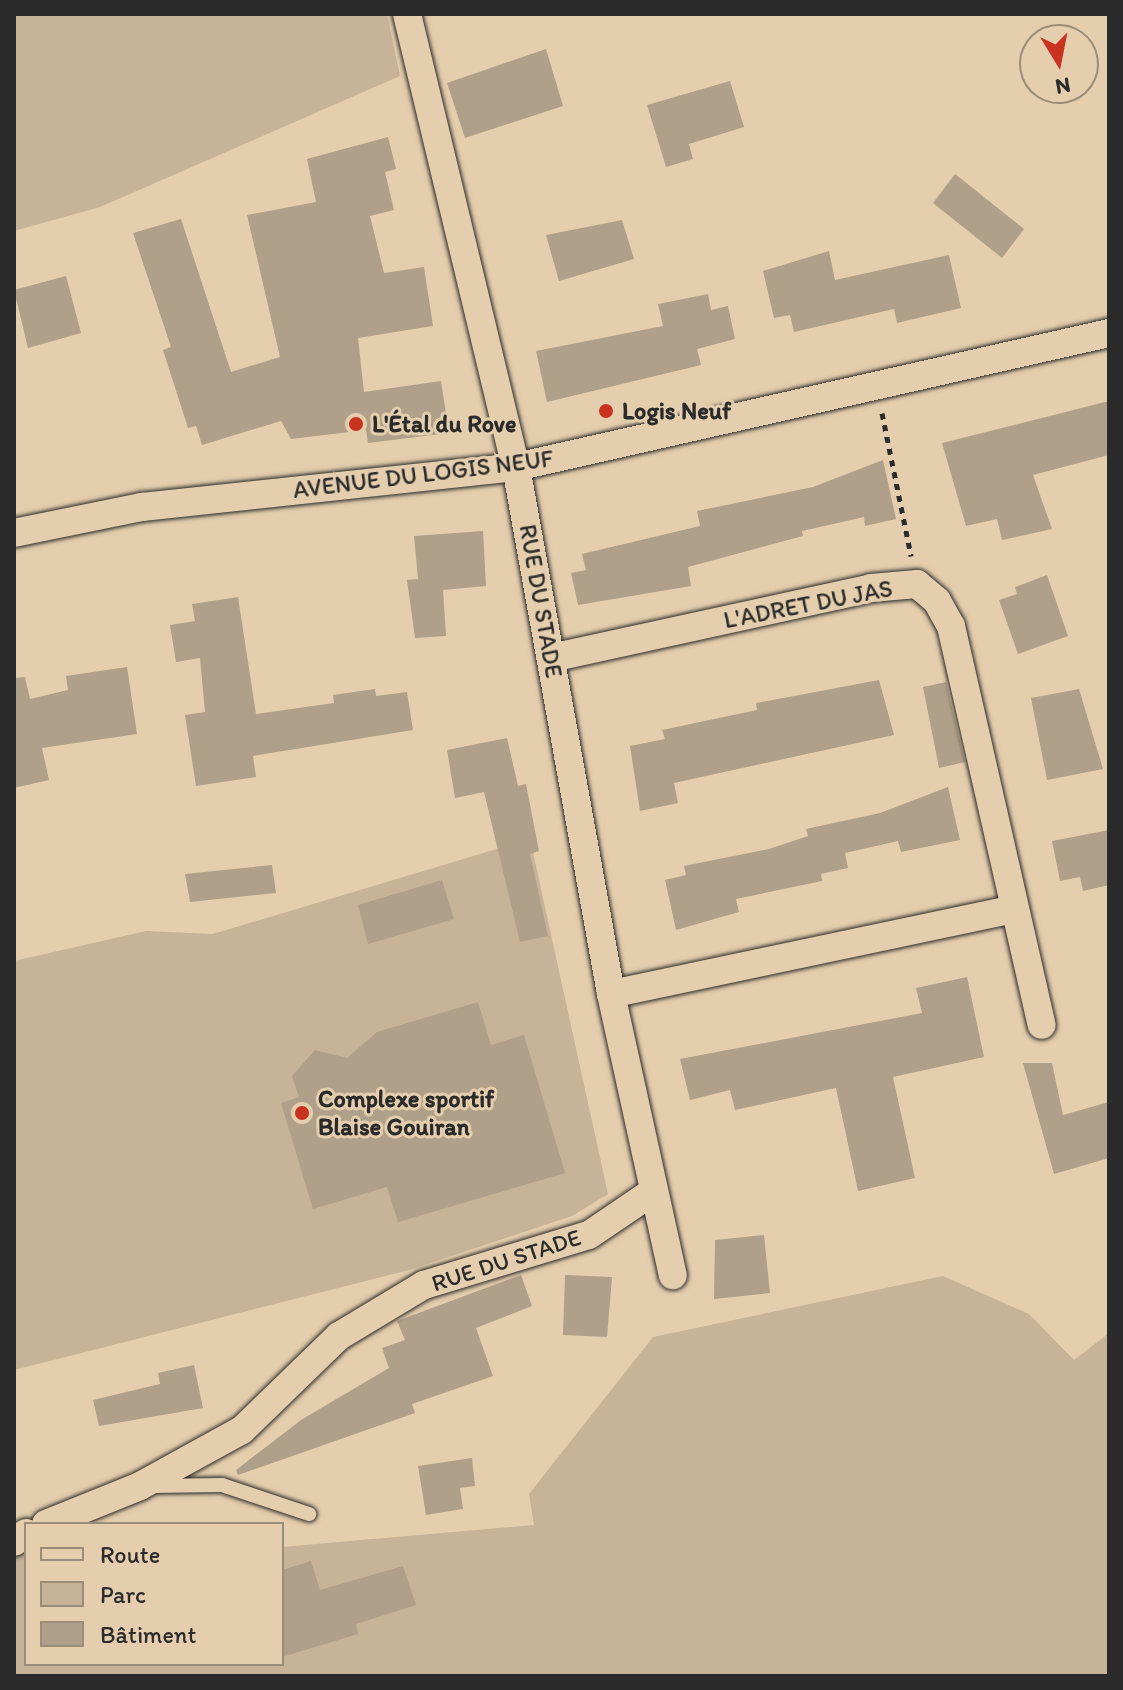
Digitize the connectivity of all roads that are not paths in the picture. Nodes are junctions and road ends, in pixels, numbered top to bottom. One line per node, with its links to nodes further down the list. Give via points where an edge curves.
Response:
1 (407, 14): 3 (street, RUE DU STADE)
2 (1109, 333): 3 (street, AVENUE DU LOGIS NEUF)
3 (516, 467): 4 (street, AVENUE DU LOGIS NEUF, via 142,507); 5 (street, RUE DU STADE)
4 (14, 533)
5 (551, 658): 6 (street, L'ADRET DU JAS, via 871,588 917,584 937,601 951,626); 7 (street, RUE DU STADE)
6 (1013, 909): 7 (street); 8 (street, L'ADRET DU JAS)
7 (611, 994): 9 (street, RUE DU STADE)
8 (1042, 1025)
9 (651, 1193): 10 (street, RUE DU STADE); 11 (street, RUE DU STADE, via 589,1235 424,1285 339,1336 242,1430)
10 (673, 1275)
11 (140, 1486): 12 (lane, via 222,1485); 13 (street, RUE DU STADE)
12 (309, 1514)
13 (51, 1522)

